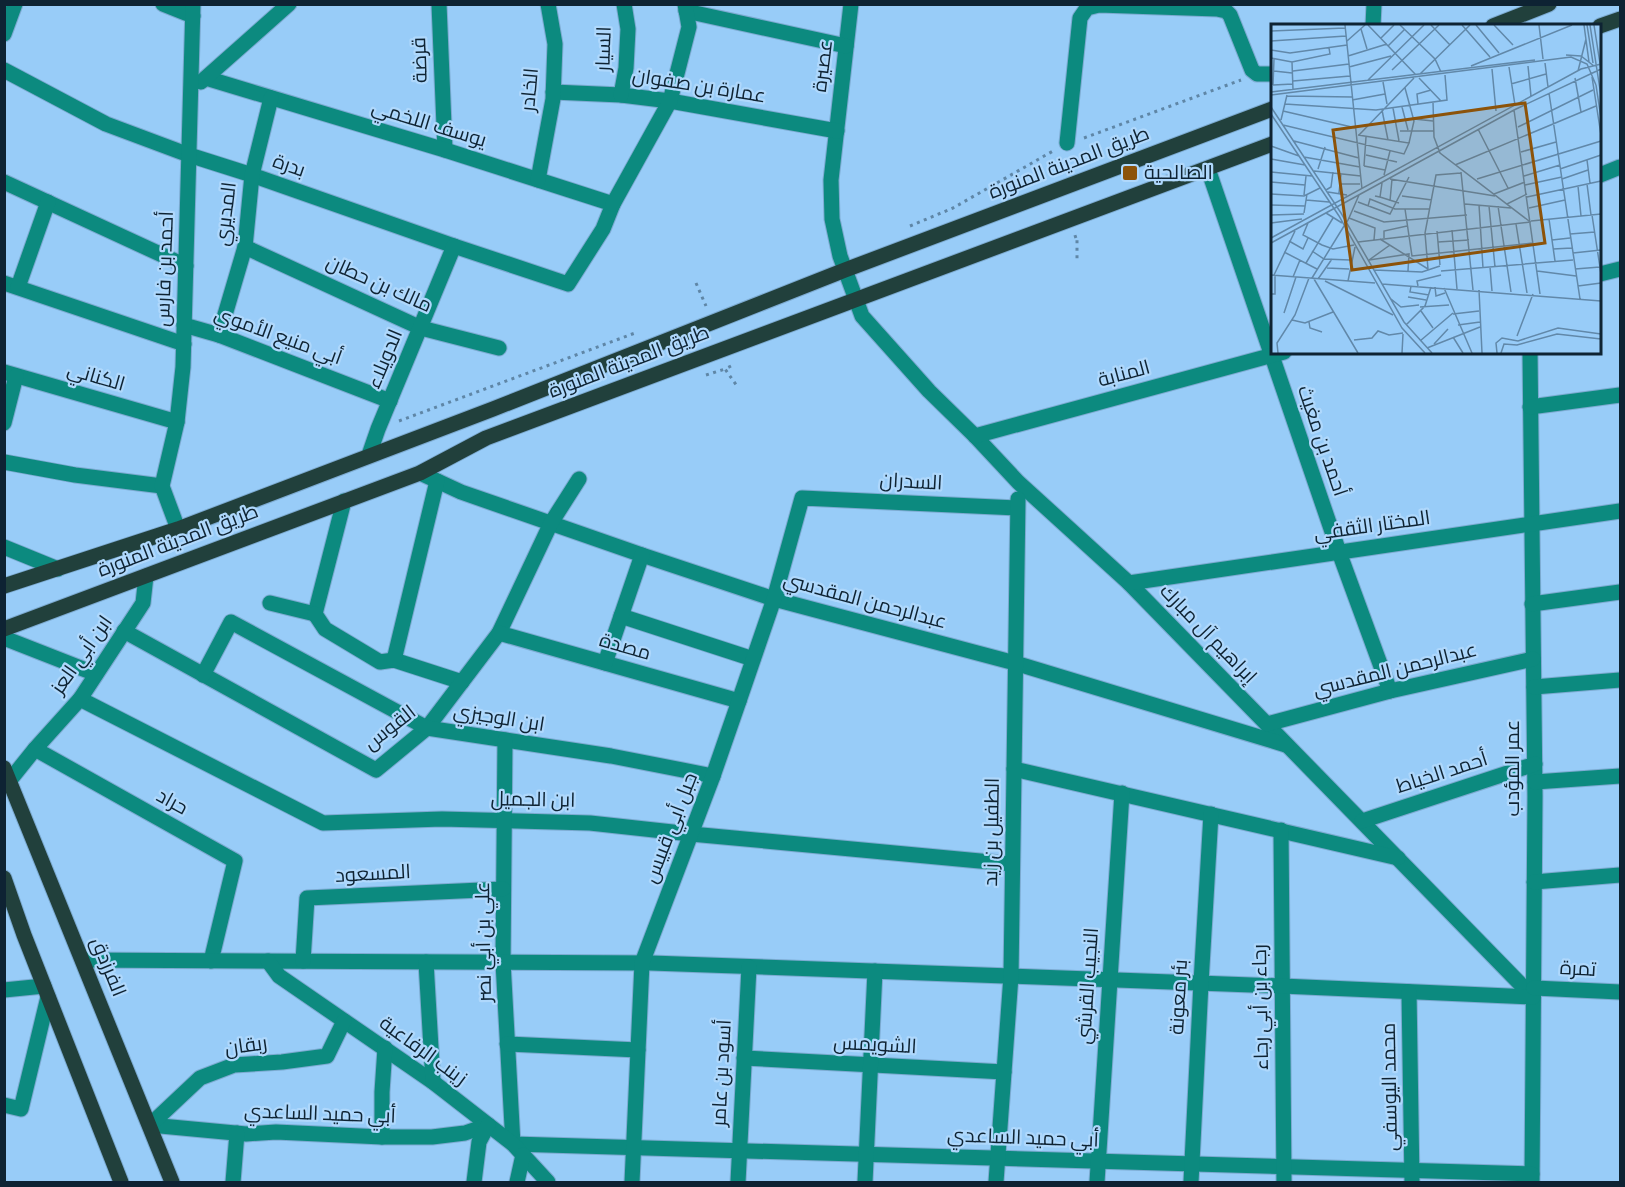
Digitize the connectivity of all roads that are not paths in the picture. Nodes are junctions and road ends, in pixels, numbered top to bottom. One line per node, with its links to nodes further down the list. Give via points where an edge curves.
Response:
1 (15, 4): 16 (street)
2 (163, 4): 11 (street)
3 (289, 4): 20 (street)
4 (439, 4): 30 (street, قرضة)
5 (548, 4): 22 (street, الخادر, via 555,45)
6 (624, 4): 23 (street, السيار, via 628,29)
7 (851, 4): 17 (street, عصيرة)
8 (1374, 4): 13 (street)
9 (1541, 6): 14 (main road)
10 (686, 8): 17 (street); 25 (street, via 689,27)
11 (193, 10): 21 (street, أحمد بن فارس)
12 (1620, 19): 15 (main road)
13 (1373, 24)
14 (1498, 24)
15 (1601, 25)
16 (4, 34)
17 (846, 46): 27 (street, عصيرة)
18 (4, 70): 31 (street, بدرة, via 106,124)
19 (1271, 74): 28 (street, via 1252,70 1226,11 1100,5 1087,8 1080,18)
20 (206, 78): 21 (street); 24 (street, يوسف اللخمي)
21 (191, 91): 31 (street, أحمد بن فارس)
22 (553, 92): 23 (street, عمارة بن صفوان); 36 (street, الخادر)
23 (621, 95): 25 (street, عمارة بن صفوان)
24 (272, 98): 30 (street, يوسف اللخمي); 35 (street, المديري)
25 (670, 101): 27 (street, عمارة بن صفوان); 39 (street)
26 (1271, 109): 44 (main road, طريق المدينة المنورة)
27 (837, 131): 44 (street, عصيرة, via 831,180 832,219)
28 (1067, 143)
29 (1271, 144): 33 (main road, طريق المدينة المنورة)
30 (445, 150): 36 (street, يوسف اللخمي)
31 (189, 155): 35 (street, بدرة); 42 (street, أحمد بن فارس)
32 (1620, 167): 34 (street)
33 (1208, 169): 47 (main road, طريق المدينة المنورة); 51 (street, أحمد بن مغيث)
34 (1601, 174)
35 (252, 175): 40 (street, بدرة); 41 (street, المديري)
36 (538, 180): 39 (street, يوسف اللخمي)
37 (4, 182): 38 (street)
38 (48, 202): 42 (street); 46 (street)
39 (613, 204): 40 (street, بدرة, via 603,229 568,284)
40 (454, 246): 49 (street, الدويلاء)
41 (245, 247): 49 (street, مالك بن حطان); 50 (street, المديري)
42 (186, 266): 48 (street, أحمد بن فارس)
43 (1620, 268): 45 (street)
44 (845, 270): 47 (street, إبراهيم آل مبارك); 63 (main road, طريق المدينة المنورة)
45 (1601, 273)
46 (11, 285): 52 (street)
47 (855, 300): 62 (street, إبراهيم آل مبارك, via 862,316); 65 (main road, طريق المدينة المنورة, via 486,438)
48 (184, 325): 50 (street, أبي منيع الأموي); 52 (street, أحمد بن فارس)
49 (421, 328): 53 (street, مالك بن حطان); 58 (street, الدويلاء)
50 (219, 335): 58 (street, أبي منيع الأموي)
51 (1271, 338)
52 (184, 344): 60 (street, أحمد بن فارس)
53 (499, 348)
54 (1277, 354): 62 (street, المنابة); 78 (street, أحمد بن مغيث)
55 (1530, 354): 59 (street, عمر المؤدب)
56 (10, 374): 60 (street, الكناني); 61 (street)
57 (1620, 395): 59 (street)
58 (390, 401): 63 (street, الدويلاء)
59 (1530, 407): 75 (street, عمر المؤدب)
60 (177, 422): 69 (street, أحمد بن فارس)
61 (4, 423)
62 (975, 436): 68 (street, إبراهيم آل مبارك)
63 (369, 455): 76 (main road, طريق المدينة المنورة)
64 (4, 462): 69 (street)
65 (420, 473): 67 (street, عبدالرحمن المقدسي); 71 (main road, طريق المدينة المنورة)
66 (579, 479): 74 (street, القوس)
67 (437, 481): 74 (street, عبدالرحمن المقدسي); 96 (street)
68 (1018, 482): 72 (street, الطفيل بن زيد); 82 (street, إبراهيم آل مبارك)
69 (162, 486): 76 (street)
70 (802, 498): 72 (street, السدران); 85 (street, جبل أبي قبيس)
71 (344, 501): 81 (main road, طريق المدينة المنورة); 88 (street)
72 (1017, 508): 98 (street, الطفيل بن زيد)
73 (1620, 511): 75 (street, المختار الثقفي)
74 (551, 523): 79 (street, عبدالرحمن المقدسي); 92 (street, القوس)
75 (1531, 524): 78 (street, المختار الثقفي); 87 (street, عمر المؤدب)
76 (177, 529): 80 (main road, طريق المدينة المنورة)
77 (4, 547): 80 (street)
78 (1339, 552): 82 (street, المختار الثقفي); 104 (street, أحمد بن مغيث)
79 (642, 555): 85 (street, عبدالرحمن المقدسي); 89 (street)
80 (58, 569): 83 (main road, طريق المدينة المنورة)
81 (146, 576): 90 (main road, طريق المدينة المنورة); 91 (street, ابن أبي العز, via 142,603)
82 (1129, 583): 107 (street, إبراهيم آل مبارك)
83 (4, 586)
84 (1620, 592): 87 (street)
85 (774, 599): 95 (street, جبل أبي قبيس); 98 (street, عبدالرحمن المقدسي)
86 (270, 603): 88 (street)
87 (1533, 604): 94 (street, عمر المؤدب)
88 (315, 614): 96 (street, via 325,629 380,662)
89 (621, 616): 95 (street, مصدة); 97 (street)
90 (4, 629)
91 (124, 631): 99 (street, ابن أبي العز); 100 (street, القوس)
92 (499, 633): 97 (street, مصدة); 102 (street, القوس)
93 (4, 639): 99 (street)
94 (1533, 658): 103 (street, عمر المؤدب); 104 (street, عبدالرحمن المقدسي)
95 (753, 659): 106 (street, جبل أبي قبيس)
96 (394, 660): 102 (street)
97 (605, 663): 106 (street, مصدة)
98 (1015, 663): 110 (street, عبدالرحمن المقدسي); 113 (street, الطفيل بن زيد)
99 (96, 674): 105 (street, ابن أبي العز)
100 (203, 675): 108 (street, القوس, via 376,770); 108 (street, ابن الوجيزي, via 231,622)
101 (1620, 680): 103 (street)
102 (462, 682): 108 (street, القوس)
103 (1534, 687): 112 (street, عمر المؤدب)
104 (1390, 691): 107 (street, عبدالرحمن المقدسي)
105 (80, 699): 111 (street, ابن أبي العز); 120 (street, ابن الجميل, via 323,823)
106 (739, 700): 115 (street, جبل أبي قبيس)
107 (1267, 724): 110 (street, إبراهيم آل مبارك)
108 (427, 728): 109 (street, ابن الوجيزي)
109 (505, 740): 115 (street, ابن الوجيزي); 120 (street, علي بن أبي نصر)
110 (1288, 746): 121 (street, إبراهيم آل مبارك)
111 (35, 749): 114 (street); 131 (street, حراد, via 235,861)
112 (1534, 764): 117 (street, عمر المؤدب); 121 (street, أحمد الخياط)
113 (1014, 769): 118 (street); 125 (street, الطفيل بن زيد)
114 (7, 774): 130 (main road, الفرزدق)
115 (713, 776): 123 (street, جبل أبي قبيس)
116 (1620, 776): 117 (street)
117 (1535, 782): 128 (street, عمر المؤدب)
118 (1122, 793): 119 (street); 140 (street, النجيب القرشي)
119 (1211, 814): 122 (street); 141 (street, بئر معونة)
120 (504, 820): 123 (street, ابن الجميل, via 590,823); 129 (street, علي بن أبي نصر)
121 (1362, 821): 124 (street, إبراهيم آل مبارك)
122 (1281, 830): 124 (street); 142 (street, رجاء بن أبي رجاء)
123 (691, 834): 125 (street, ابن الجميل); 136 (street, جبل أبي قبيس)
124 (1398, 858): 147 (street, إبراهيم آل مبارك)
125 (1012, 864): 139 (street, الطفيل بن زيد)
126 (1620, 875): 128 (street)
127 (4, 878): 144 (main road)
128 (1534, 882): 147 (street, عمر المؤدب)
129 (504, 889): 133 (street, المسعود, via 307,898); 135 (street, علي بن أبي نصر)
130 (83, 960): 131 (street, تمرة); 157 (main road, الفرزدق)
131 (211, 961): 132 (street, تمرة)
132 (268, 961): 133 (street, تمرة); 148 (street, زينب الرفاعية, via 279,976)
133 (303, 961): 134 (street, تمرة)
134 (426, 962): 135 (street, تمرة); 155 (street)
135 (503, 962): 136 (street, تمرة); 149 (street, علي بن أبي نصر)
136 (642, 963): 137 (street, تمرة); 151 (street, جبل أبي قبيس)
137 (749, 966): 138 (street, تمرة); 152 (street, أسود بن عامر)
138 (875, 971): 139 (street, تمرة); 153 (street)
139 (1011, 976): 140 (street, تمرة); 154 (street, الطفيل بن زيد)
140 (1109, 980): 141 (street, تمرة); 166 (street, النجيب القرشي)
141 (1201, 983): 142 (street, تمرة); 167 (street, بئر معونة)
142 (1282, 986): 145 (street, تمرة); 168 (street, رجاء بن أبي رجاء)
143 (4, 990): 144 (street)
144 (46, 992): 156 (street, via 21,1109); 171 (main road)
145 (1409, 992): 147 (street, تمرة); 169 (street, محمد اليوسفي)
146 (1620, 992): 147 (street, تمرة)
147 (1534, 993): 170 (street, عمر المؤدب)
148 (344, 1021): 150 (street, زينب الرفاعية); 157 (street, ربقان, via 327,1056 234,1065 200,1078)
149 (507, 1044): 151 (street); 162 (street, علي بن أبي نصر)
150 (385, 1048): 155 (street, زينب الرفاعية); 160 (street)
151 (638, 1050): 161 (street, جبل أبي قبيس)
152 (744, 1058): 153 (street, الشويمس); 163 (street, أسود بن عامر)
153 (871, 1066): 154 (street, الشويمس); 164 (street)
154 (1004, 1071): 165 (street, الطفيل بن زيد)
155 (433, 1082): 158 (street, زينب الرفاعية)
156 (4, 1105)
157 (150, 1125): 159 (street, أبي حميد الساعدي); 172 (main road, الفرزدق)
158 (488, 1125): 160 (street, أبي حميد الساعدي, via 465,1133 432,1137); 162 (street, زينب الرفاعية); 174 (street, via 479,1142)
159 (237, 1133): 160 (street, أبي حميد الساعدي); 173 (street)
160 (382, 1137)
161 (634, 1148): 162 (street, أبي حميد الساعدي); 163 (street, أبي حميد الساعدي); 177 (street, جبل أبي قبيس)
162 (518, 1150): 175 (street, علي بن أبي نصر); 176 (street, زينب الرفاعية)
163 (739, 1150): 164 (street, أبي حميد الساعدي); 178 (street, أسود بن عامر)
164 (867, 1154): 165 (street, أبي حميد الساعدي); 179 (street)
165 (997, 1158): 166 (street, أبي حميد الساعدي); 180 (street, الطفيل بن زيد)
166 (1098, 1161): 167 (street, أبي حميد الساعدي); 181 (street, النجيب القرشي)
167 (1191, 1164): 168 (street, أبي حميد الساعدي); 182 (street, بئر معونة)
168 (1284, 1166): 169 (street, أبي حميد الساعدي); 183 (street, رجاء بن أبي رجاء)
169 (1412, 1176): 170 (street, أبي حميد الساعدي)
170 (1532, 1178)
171 (122, 1182)
172 (172, 1182)
173 (233, 1182)
174 (474, 1182)
175 (517, 1182)
176 (548, 1182)
177 (632, 1182)
178 (738, 1182)
179 (866, 1182)
180 (996, 1182)
181 (1097, 1182)
182 (1191, 1182)
183 (1284, 1182)

